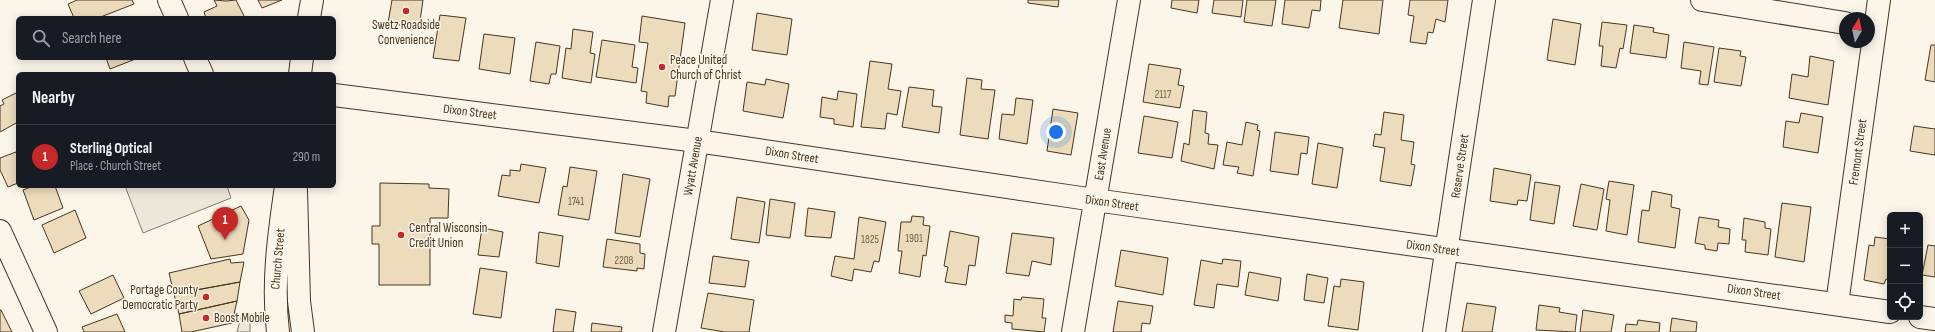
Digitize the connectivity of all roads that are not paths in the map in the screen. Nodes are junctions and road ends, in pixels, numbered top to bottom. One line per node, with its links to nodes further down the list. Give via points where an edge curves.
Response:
1 (169, 0): 9 (street)
2 (312, 0): 10 (street)
3 (722, 0): 18 (street, Wyatt Avenue)
4 (1129, 0): 21 (street, East Avenue)
5 (1484, 0): 23 (street, Reserve Street)
6 (1702, 0): 11 (street)
7 (1879, 0): 8 (street, Fremont Street)
8 (1875, 15)
9 (176, 16)
10 (309, 16)
11 (1839, 22)
12 (1869, 48): 24 (street, Fremont Street)
13 (196, 60): 15 (street)
14 (302, 60): 16 (street)
15 (201, 72)
16 (300, 72)
17 (336, 94): 18 (street, Dixon Street)
18 (697, 141): 21 (street, Dixon Street); 31 (street, Wyatt Avenue)
19 (286, 188): 29 (street, Church Street, via 279,232 275,293)
20 (296, 188): 30 (street, Church Street, via 299,301)
21 (1095, 200): 23 (street, Dixon Street); 32 (street, East Avenue)
22 (0, 231): 28 (street)
23 (1448, 250): 24 (street, Dixon Street); 33 (street, Reserve Street)
24 (1837, 304): 25 (street, Dixon Street)
25 (1887, 312)
26 (1923, 318): 27 (street)
27 (1935, 320)
28 (46, 332)
29 (278, 332)
30 (303, 332)
31 (664, 332)
32 (1073, 332)
33 (1434, 332)

